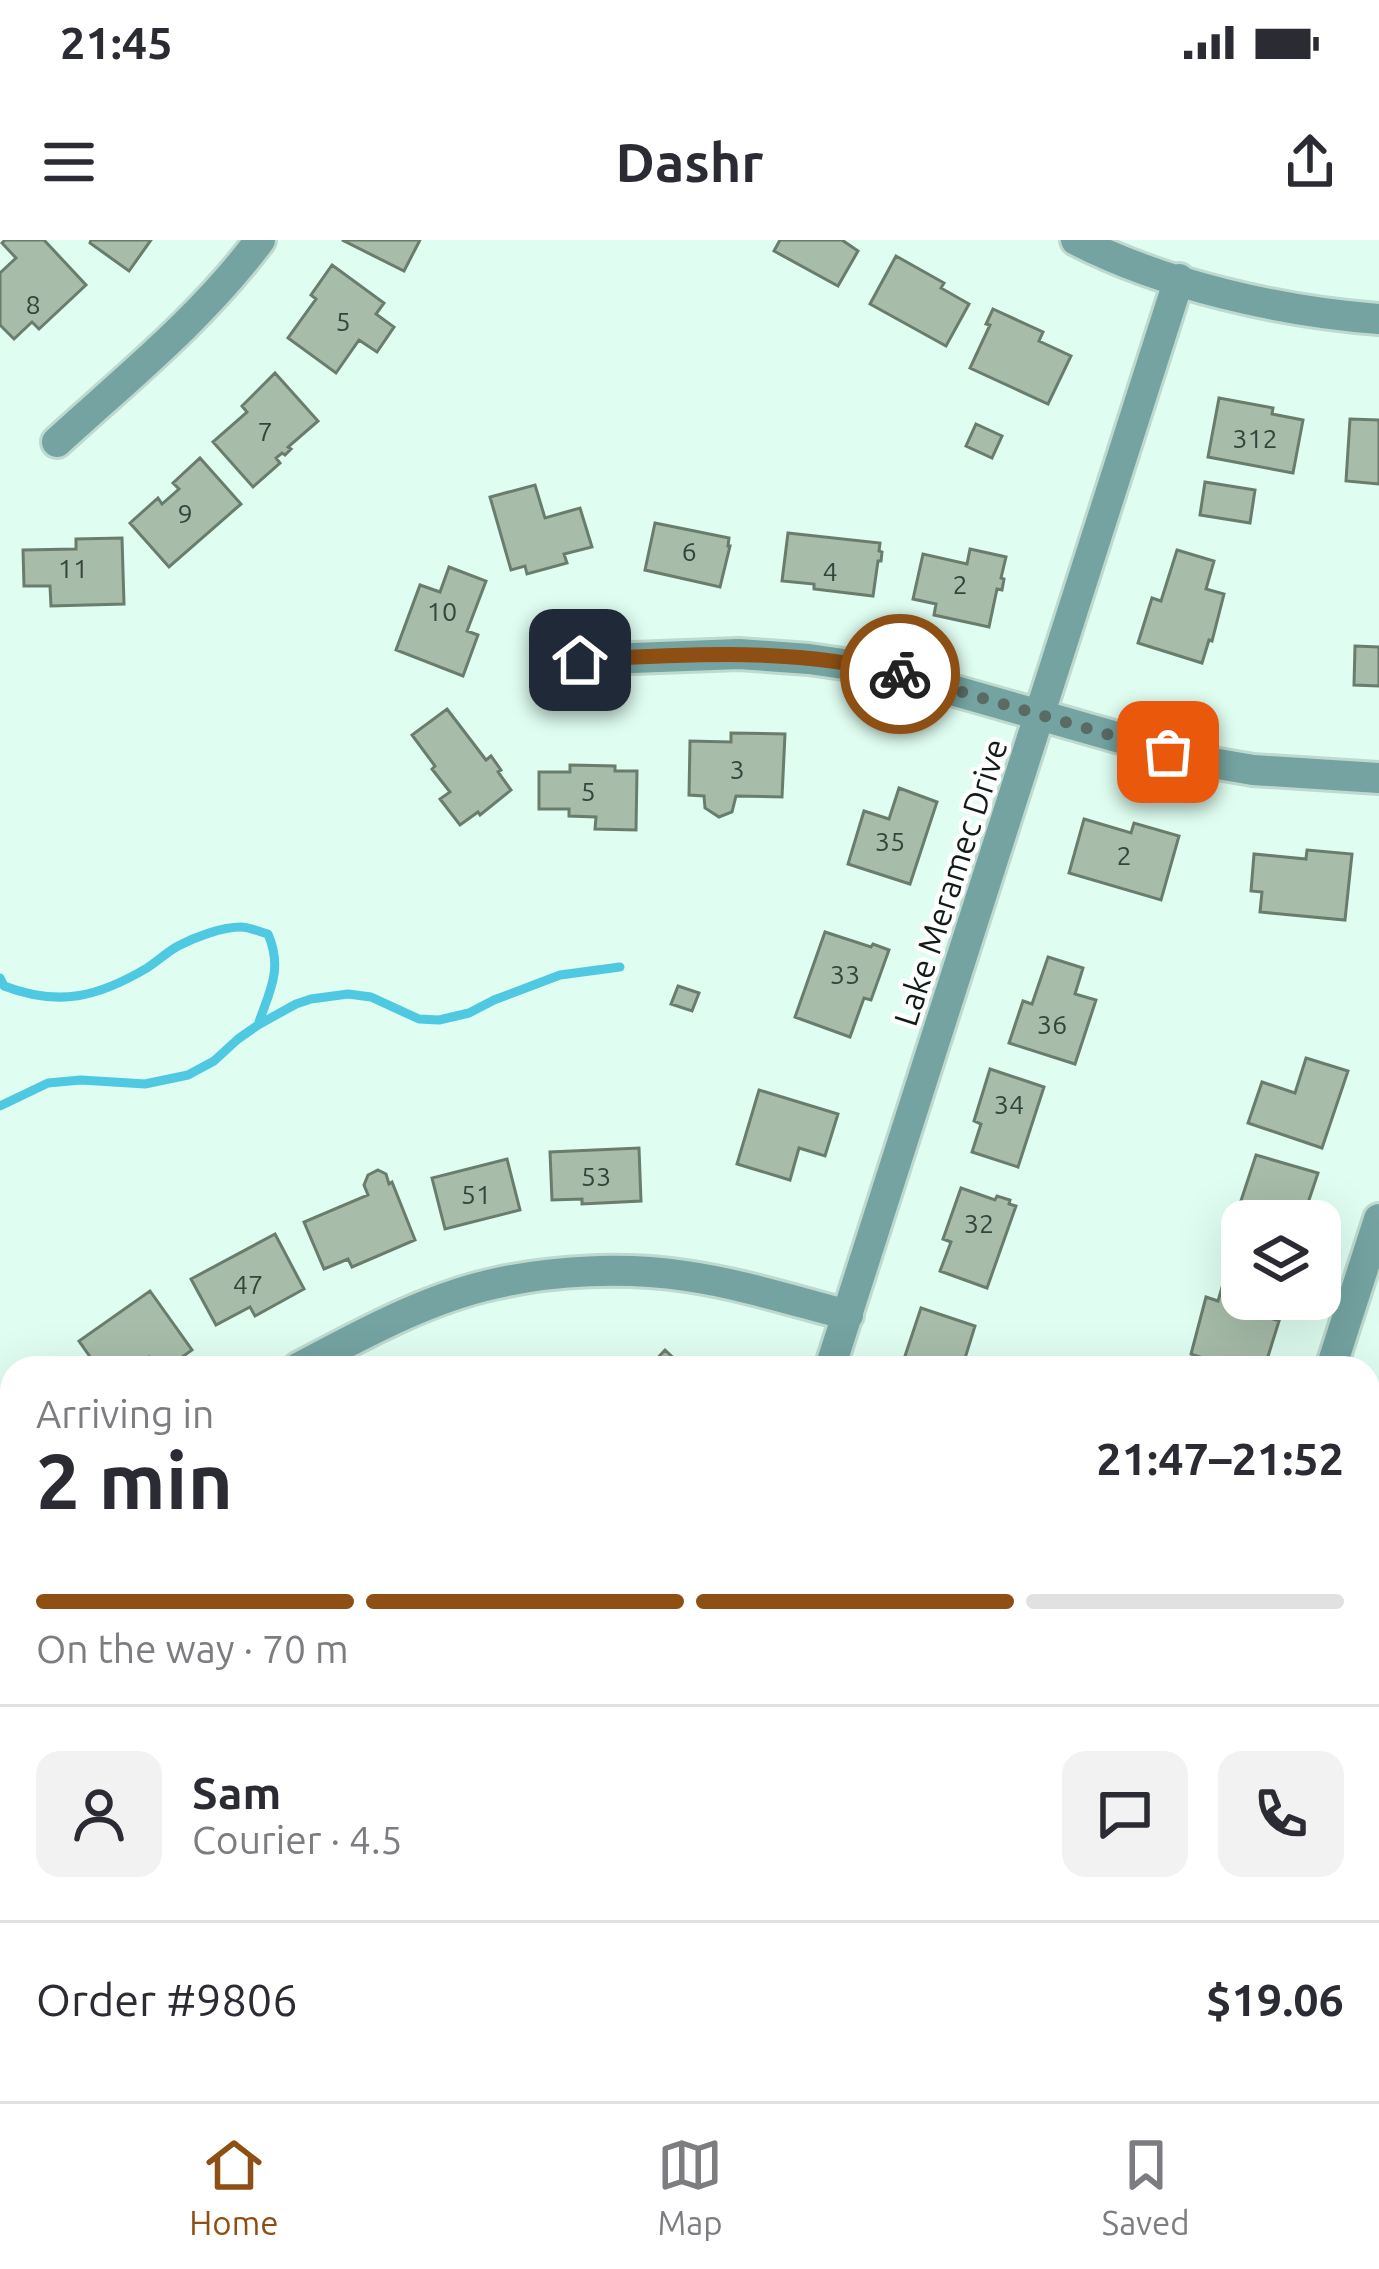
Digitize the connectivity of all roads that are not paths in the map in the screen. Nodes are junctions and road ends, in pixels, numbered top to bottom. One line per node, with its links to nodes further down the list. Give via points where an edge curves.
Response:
1 (260, 240): 5 (street, via 176,334)
2 (1076, 240): 3 (street)
3 (1179, 280): 4 (street); 7 (street, Lake Meramec Drive)
4 (1379, 320)
5 (57, 442)
6 (580, 660): 7 (street, via 809,659)
7 (1042, 713): 8 (street, via 1201,761); 10 (street, Lake Meramec Drive)
8 (1379, 778)
9 (1379, 1220): 13 (street)
10 (848, 1315): 11 (street, via 684,1276 552,1275 434,1303); 12 (street, Lake Meramec Drive)
11 (321, 1356)
12 (834, 1356)
13 (1335, 1356)

